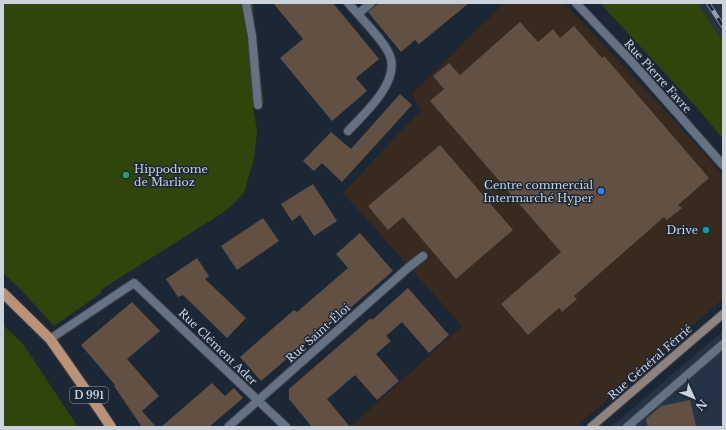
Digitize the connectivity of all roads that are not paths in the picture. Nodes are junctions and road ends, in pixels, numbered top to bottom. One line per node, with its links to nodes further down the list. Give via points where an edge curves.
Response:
1 (246, 3): 6 (street, via 252,36)
2 (348, 3): 5 (street)
3 (372, 3): 5 (street)
4 (576, 3): 8 (street, Rue Pierre Favre)
5 (358, 14): 7 (street, via 386,48 391,66 385,88)
6 (258, 104)
7 (348, 131)
8 (723, 165)
9 (423, 256): 16 (street, Rue Saint-Éloi)
10 (3, 293): 11 (main road)
11 (20, 310): 13 (main road); 15 (main road, via 49,348)
12 (723, 314): 20 (main road, Rue Général Férrié)
13 (50, 339): 15 (main road); 16 (street, Rue Clément Ader, via 134,283)
14 (723, 344): 21 (street)
15 (66, 363): 17 (main road, D 991)
16 (258, 401): 18 (street, Rue Saint-Éloi); 19 (street, Rue Clément Ader)
17 (111, 427)
18 (228, 427)
19 (286, 427)
20 (592, 427)
21 (627, 427)

